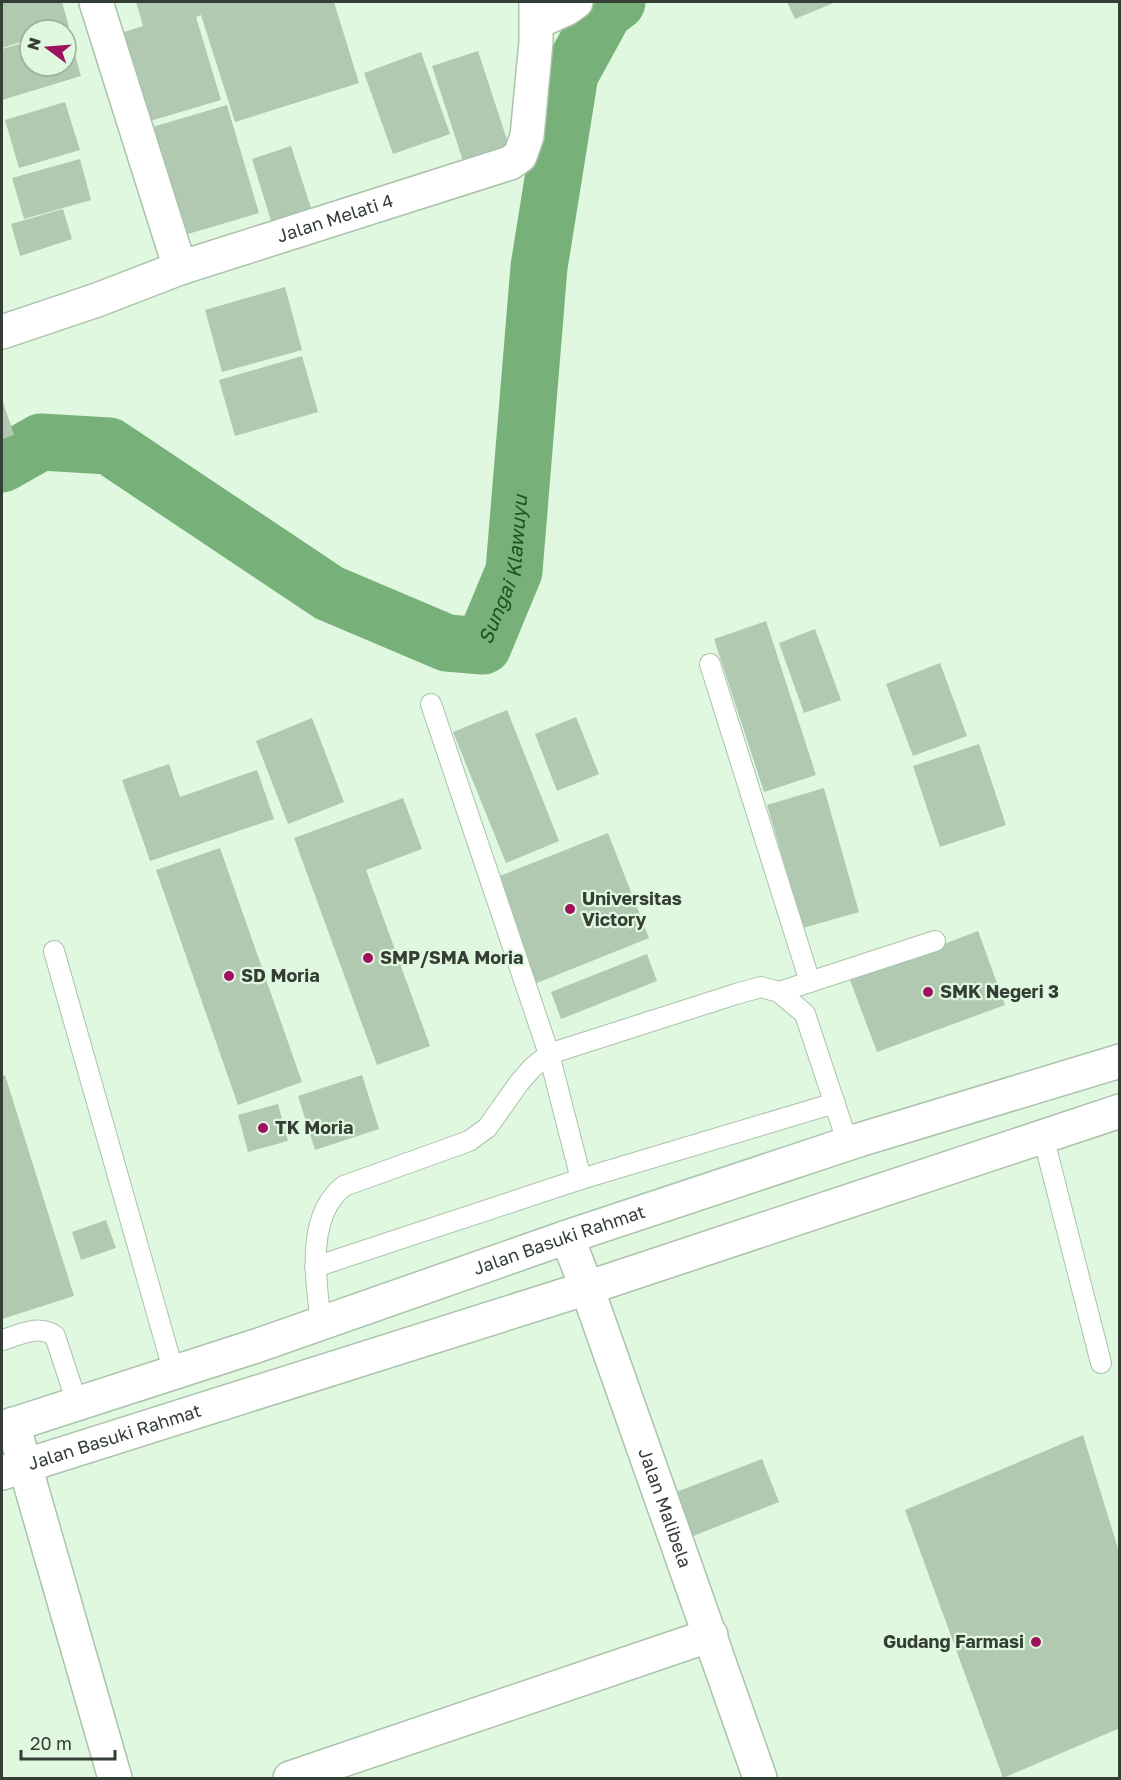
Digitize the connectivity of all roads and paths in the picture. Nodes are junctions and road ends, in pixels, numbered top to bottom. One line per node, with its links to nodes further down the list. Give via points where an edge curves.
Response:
1 (96, 2): 4 (main road)
2 (576, 2): 3 (main road, via 566,9)
3 (537, 12): 4 (main road, Jalan Melati 4, via 527,136 520,156 510,164)
4 (180, 268): 5 (main road, Jalan Melati 4)
5 (2, 332)
6 (710, 664): 10 (lane)
7 (431, 704): 12 (lane)
8 (935, 941): 10 (lane)
9 (54, 951): 25 (lane)
10 (810, 982): 11 (lane)
11 (779, 992): 12 (lane, via 761,987); 14 (lane, via 805,1014)
12 (549, 1054): 18 (lane); 20 (lane, via 532,1068 487,1128 469,1141 336,1192 321,1221)
13 (1119, 1060): 17 (main road, Jalan Basuki Rahmat)
14 (835, 1103): 17 (lane); 18 (lane)
15 (1119, 1111): 16 (main road, Jalan Basuki Rahmat)
16 (1043, 1136): 21 (main road, Jalan Basuki Rahmat); 24 (lane)
17 (848, 1144): 19 (main road, Jalan Basuki Rahmat)
18 (581, 1179): 20 (lane)
19 (567, 1237): 21 (main road, Jalan Malibela); 22 (main road, Jalan Basuki Rahmat)
20 (315, 1267): 22 (lane)
21 (587, 1288): 28 (main road, Jalan Basuki Rahmat); 29 (main road, Jalan Malibela)
22 (321, 1323): 25 (main road, Jalan Basuki Rahmat)
23 (2, 1340): 26 (lane, via 36,1329 55,1336)
24 (1101, 1363)
25 (174, 1373): 26 (main road, Jalan Basuki Rahmat)
26 (76, 1404): 27 (main road, Jalan Basuki Rahmat)
27 (8, 1426): 28 (main road)
28 (13, 1469): 30 (main road)
29 (711, 1635): 31 (main road); 32 (main road, Jalan Malibela)
30 (116, 1779)
31 (290, 1779)
32 (760, 1779)

